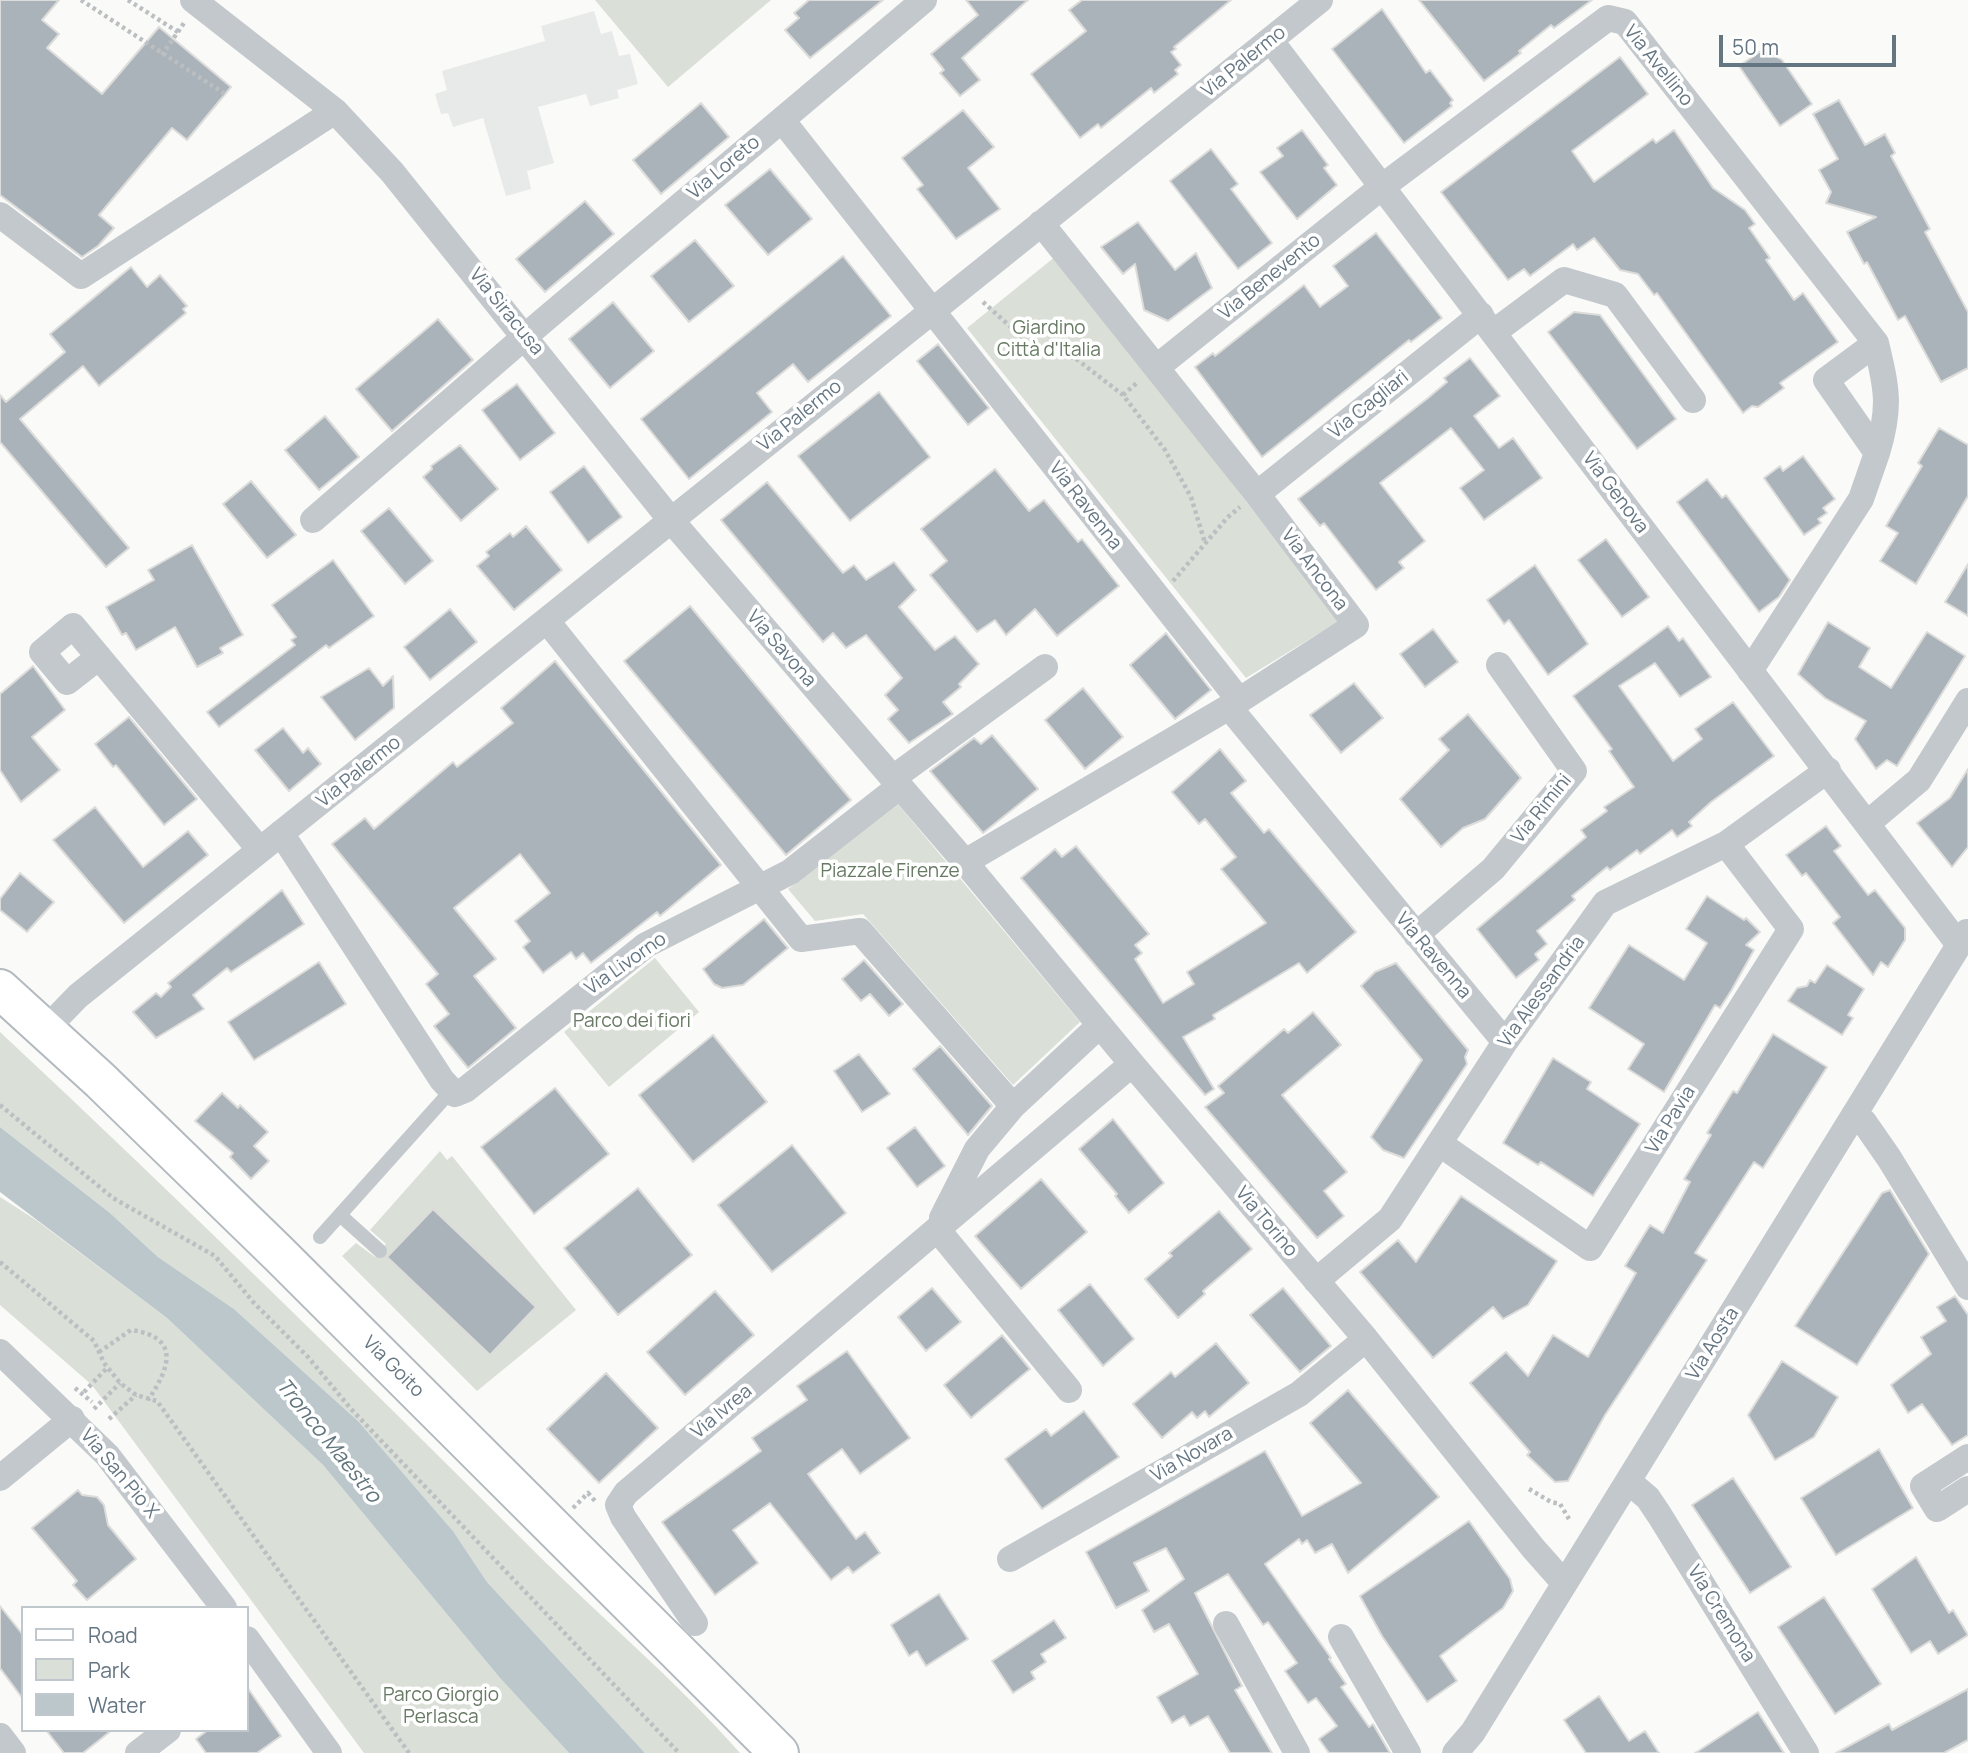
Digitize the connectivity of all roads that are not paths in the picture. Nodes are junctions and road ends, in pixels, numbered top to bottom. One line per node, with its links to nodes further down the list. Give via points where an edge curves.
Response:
1 (924, 0): 7 (street, Via Loreto)
2 (1320, 0): 5 (street, Via Palermo)
3 (191, 7): 4 (street, Via Siracusa)
4 (226, 9): 6 (street, Via Siracusa)
5 (1271, 41): 8 (street, Via Genova); 10 (street, Via Palermo)
6 (335, 111): 9 (street, via 80,276); 13 (street, Via Siracusa, via 392,172)
7 (782, 120): 11 (street, Via Ravenna); 13 (street, Via Loreto)
8 (1383, 186): 12 (street, Via Genova); 14 (street, Via Avellino, via 1608,18 1625,22); 15 (street, Via Benevento)
9 (0, 215)
10 (1041, 223): 11 (street, Via Palermo); 15 (street, Via Ancona)
11 (932, 310): 19 (street, Via Palermo); 27 (street, Via Ravenna)
12 (1487, 324): 16 (street, Via Cagliari, via 1564,280 1615,295); 18 (street, Via Cagliari); 25 (street, Via Genova)
13 (525, 337): 19 (street, Via Siracusa); 20 (street, Via Loreto)
14 (1876, 343): 17 (street, Via Avellino, via 1887,389 1887,421); 17 (street, via 1826,380)
15 (1157, 367): 18 (street, Via Ancona)
16 (1693, 400)
17 (1877, 453): 25 (street, Via Avellino, via 1861,499)
18 (1257, 494): 27 (street, Via Ancona, via 1356,625)
19 (670, 519): 21 (street, Via Palermo); 29 (street, Via Savona)
20 (313, 520)
21 (547, 621): 31 (street, Via Palermo); 35 (street)
22 (99, 657): 33 (street)
23 (1499, 665): 36 (street, Via Rimini, via 1574,771 1493,869)
24 (1045, 667): 29 (street)
25 (1750, 671): 28 (street, Via Genova)
26 (1968, 701): 30 (street, via 1919,780)
27 (1234, 703): 34 (street, Via Ancona); 36 (street, Via Ravenna)
28 (1828, 770): 30 (street, Via Genova); 32 (street, Via Alessandria)
29 (897, 782): 34 (street, Via Savona); 35 (street, Via Livorno, via 799,865)
30 (1869, 822): 37 (street, Via Genova)
31 (281, 833): 33 (street, Via Palermo); 43 (street)
32 (1726, 844): 41 (street, Via Alessandria, via 1605,904); 46 (street, Via Pavia, via 1791,929 1590,1248)
33 (260, 850): 40 (street, Via Palermo, via 75,998)
34 (965, 862): 39 (street, Via Torino)
35 (761, 887): 43 (street, Via Livorno, via 646,945); 44 (street, via 801,939 860,931)
36 (1416, 935): 41 (street, Via Ravenna)
37 (1964, 938): 45 (street, Via Aosta)
38 (0, 989): 40 (main road, Via Goito)
39 (1100, 1025): 42 (street, Via Torino); 44 (street, Via Ivrea)
40 (45, 1030): 73 (main road, Via Goito, via 279,1254)
41 (1505, 1042): 46 (street, Via Alessandria)
42 (1132, 1064): 48 (street, Via Ivrea); 51 (street, Via Torino)
43 (460, 1088): 47 (lane)
44 (1013, 1106): 48 (street, Via Ivrea, via 977,1149)
45 (1855, 1114): 52 (street, via 1889,1158); 59 (street, Via Aosta)
46 (1440, 1143): 51 (street, Via Alessandria, via 1390,1219)
47 (340, 1215): 49 (lane); 50 (lane)
48 (937, 1229): 55 (street); 64 (street, Via Ivrea, via 626,1493 618,1505)
49 (320, 1237)
50 (380, 1251)
51 (1317, 1281): 53 (street, Via Torino)
52 (1968, 1287)
53 (1366, 1339): 61 (street, Via Novara, via 1299,1394); 62 (street, Via Torino)
54 (0, 1352): 56 (street, Via San Pio X)
55 (1069, 1390)
56 (72, 1419): 58 (street); 63 (street, Via San Pio X, via 133,1486)
57 (1968, 1457): 60 (street, via 1923,1486 1937,1509)
58 (0, 1478)
59 (1628, 1481): 62 (street, Via Aosta); 77 (street, Via Cremona, via 1660,1516)
60 (1968, 1489)
61 (1010, 1559)
62 (1564, 1583): 76 (street, Via Aosta, via 1474,1732)
63 (223, 1606)
64 (695, 1623)
65 (1226, 1624): 74 (street)
66 (1341, 1636): 75 (street)
67 (252, 1656): 72 (street)
68 (165, 1732): 71 (street)
69 (0, 1736): 70 (street)
70 (13, 1753)
71 (138, 1753)
72 (329, 1753)
73 (779, 1753)
74 (1297, 1753)
75 (1408, 1753)
76 (1455, 1753)
77 (1806, 1753)

